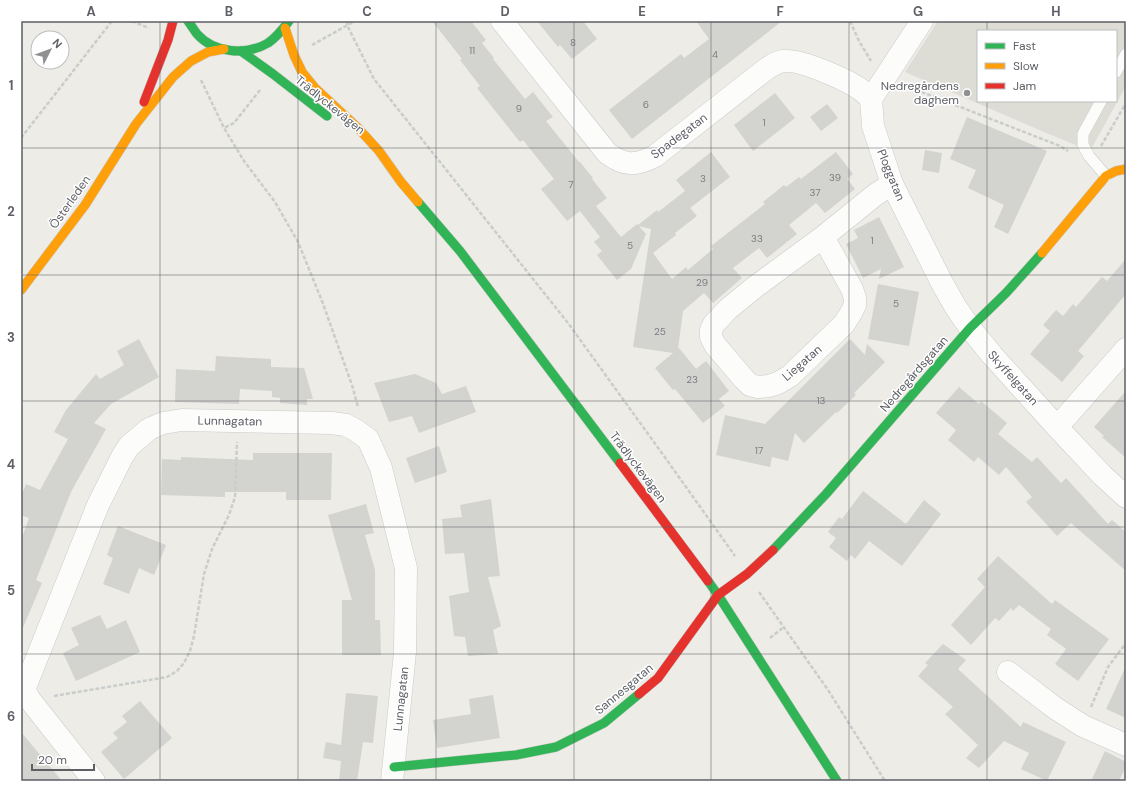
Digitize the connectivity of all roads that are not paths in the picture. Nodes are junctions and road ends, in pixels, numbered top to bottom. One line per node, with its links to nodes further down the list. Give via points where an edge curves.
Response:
1 (173, 21): 13 (street, Österleden)
2 (188, 21): 6 (street, Trädlyckevägen, via 200,37)
3 (502, 21): 10 (street, Spadegatan, via 607,153 624,162 638,164 655,156 765,70 786,60 799,62 829,74 860,89)
4 (922, 21): 10 (street)
5 (287, 24): 7 (street, Trädlyckevägen, via 266,45); 17 (street, Trädlyckevägen, via 294,55 302,72 379,151)
6 (224, 49): 7 (street, Trädlyckevägen); 13 (street, Österleden, via 208,52 191,61 173,77)
7 (241, 51): 12 (street, Trädlyckevägen)
8 (1126, 54): 9 (lane)
9 (1117, 70)
10 (871, 99): 18 (street, Ploggatan, via 873,126)
11 (1100, 102): 16 (lane, via 1083,134 1083,145)
12 (334, 122)
13 (136, 124): 20 (street, Österleden, via 84,205)
14 (362, 147): 17 (street, Trädlyckevägen)
15 (1126, 169): 16 (street)
16 (1106, 176): 21 (street, Nedregårdsgatan, via 1037,259)
17 (401, 182): 25 (street, Trädlyckevägen, via 465,257)
18 (892, 184): 19 (street, Liegatan); 21 (street, Ploggatan, via 955,306)
19 (823, 237): 19 (street, Liegatan, via 728,309 711,330 711,338 715,345 750,385 769,386 790,376 844,324 855,305 852,289)
20 (21, 290)
21 (970, 328): 23 (street, Skyffelgatan); 25 (street, Nedregårdsgatan, via 826,494 778,545 747,574)
22 (1126, 349): 23 (street)
23 (1057, 427): 24 (street, Skyffelgatan)
24 (1126, 497)
25 (718, 595): 28 (street, Sannesgatan, via 658,678 604,723 556,746); 30 (street, Trädlyckevägen)
26 (1008, 672): 27 (street, via 1083,726)
27 (1126, 745)
28 (393, 774): 29 (street, Lunnagatan, via 405,652 406,568 381,468 368,439 346,425 332,423 182,420 163,423 149,429 129,446 122,457 98,505 24,690)
29 (94, 781)
30 (837, 781)

